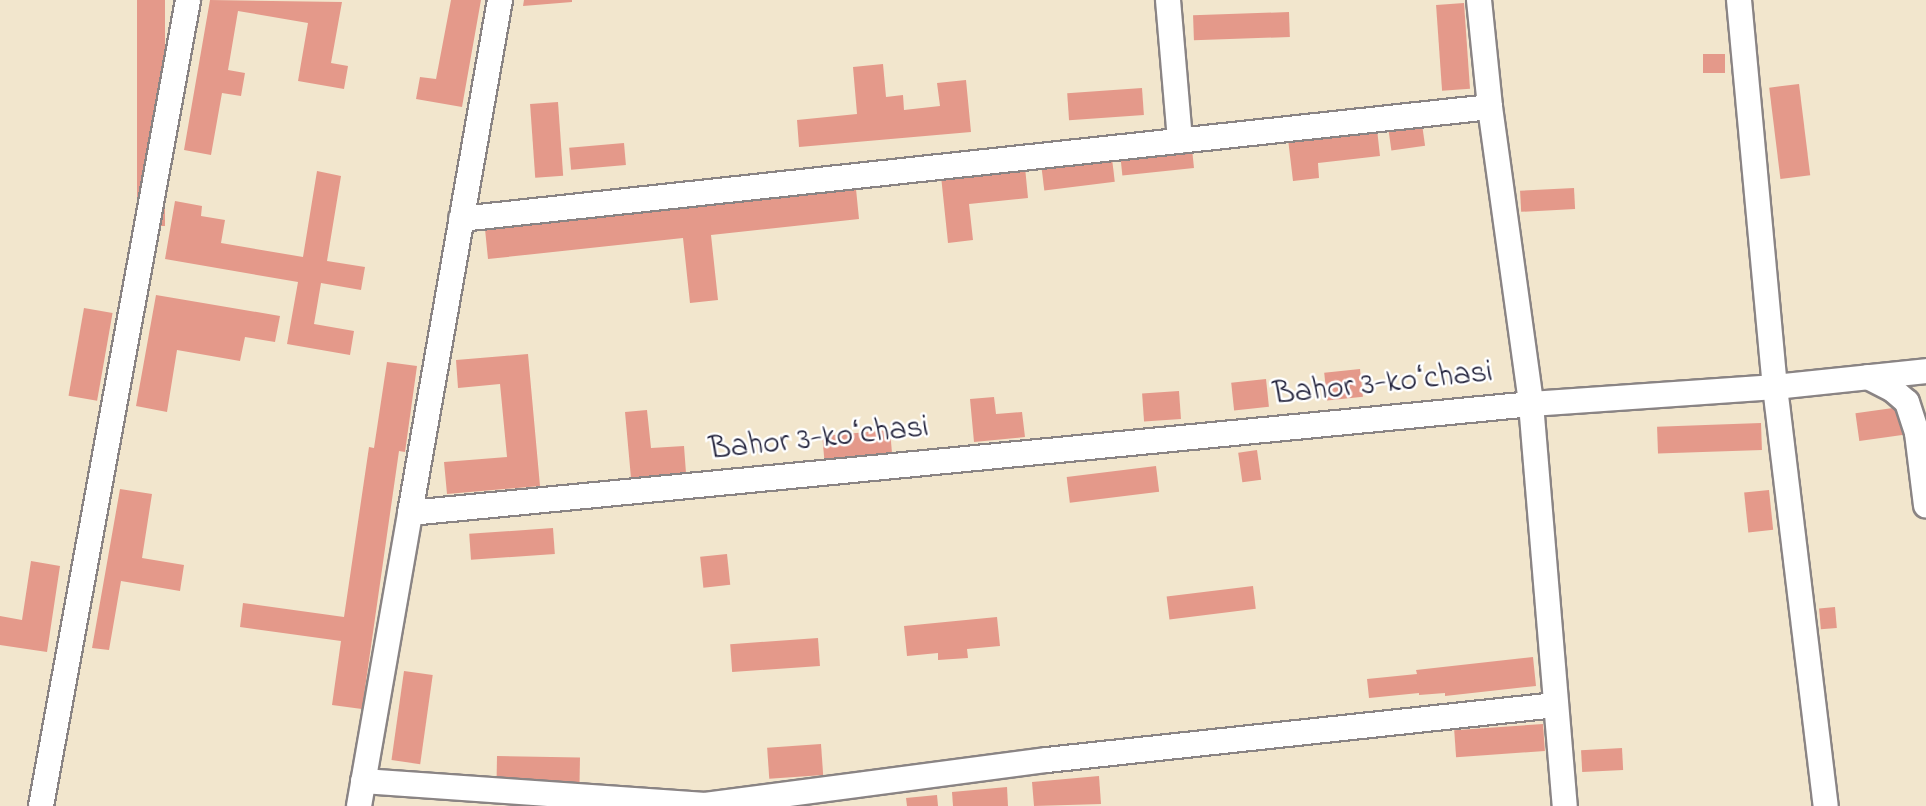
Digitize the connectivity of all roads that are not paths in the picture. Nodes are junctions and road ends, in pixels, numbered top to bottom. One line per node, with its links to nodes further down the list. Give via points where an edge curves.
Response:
1 (188, 0): 17 (street)
2 (500, 0): 8 (street)
3 (1168, 0): 7 (street)
4 (1479, 0): 6 (street)
5 (1740, 0): 11 (street)
6 (1490, 107): 7 (street); 12 (street)
7 (1180, 140): 8 (street)
8 (461, 219): 14 (street)
9 (1926, 371): 10 (street, Bahor 3-koʻchasi)
10 (1868, 377): 11 (street, Bahor 3-koʻchasi); 13 (street, via 1907,402 1917,433)
11 (1775, 387): 12 (street, Bahor 3-koʻchasi); 20 (street)
12 (1531, 404): 14 (street, Bahor 3-koʻchasi); 15 (street)
13 (1926, 505)
14 (410, 513): 16 (street)
15 (1556, 705): 16 (street, via 1047,761 705,805); 19 (street)
16 (363, 781): 18 (street)
17 (41, 806)
18 (359, 806)
19 (1565, 806)
20 (1826, 806)

